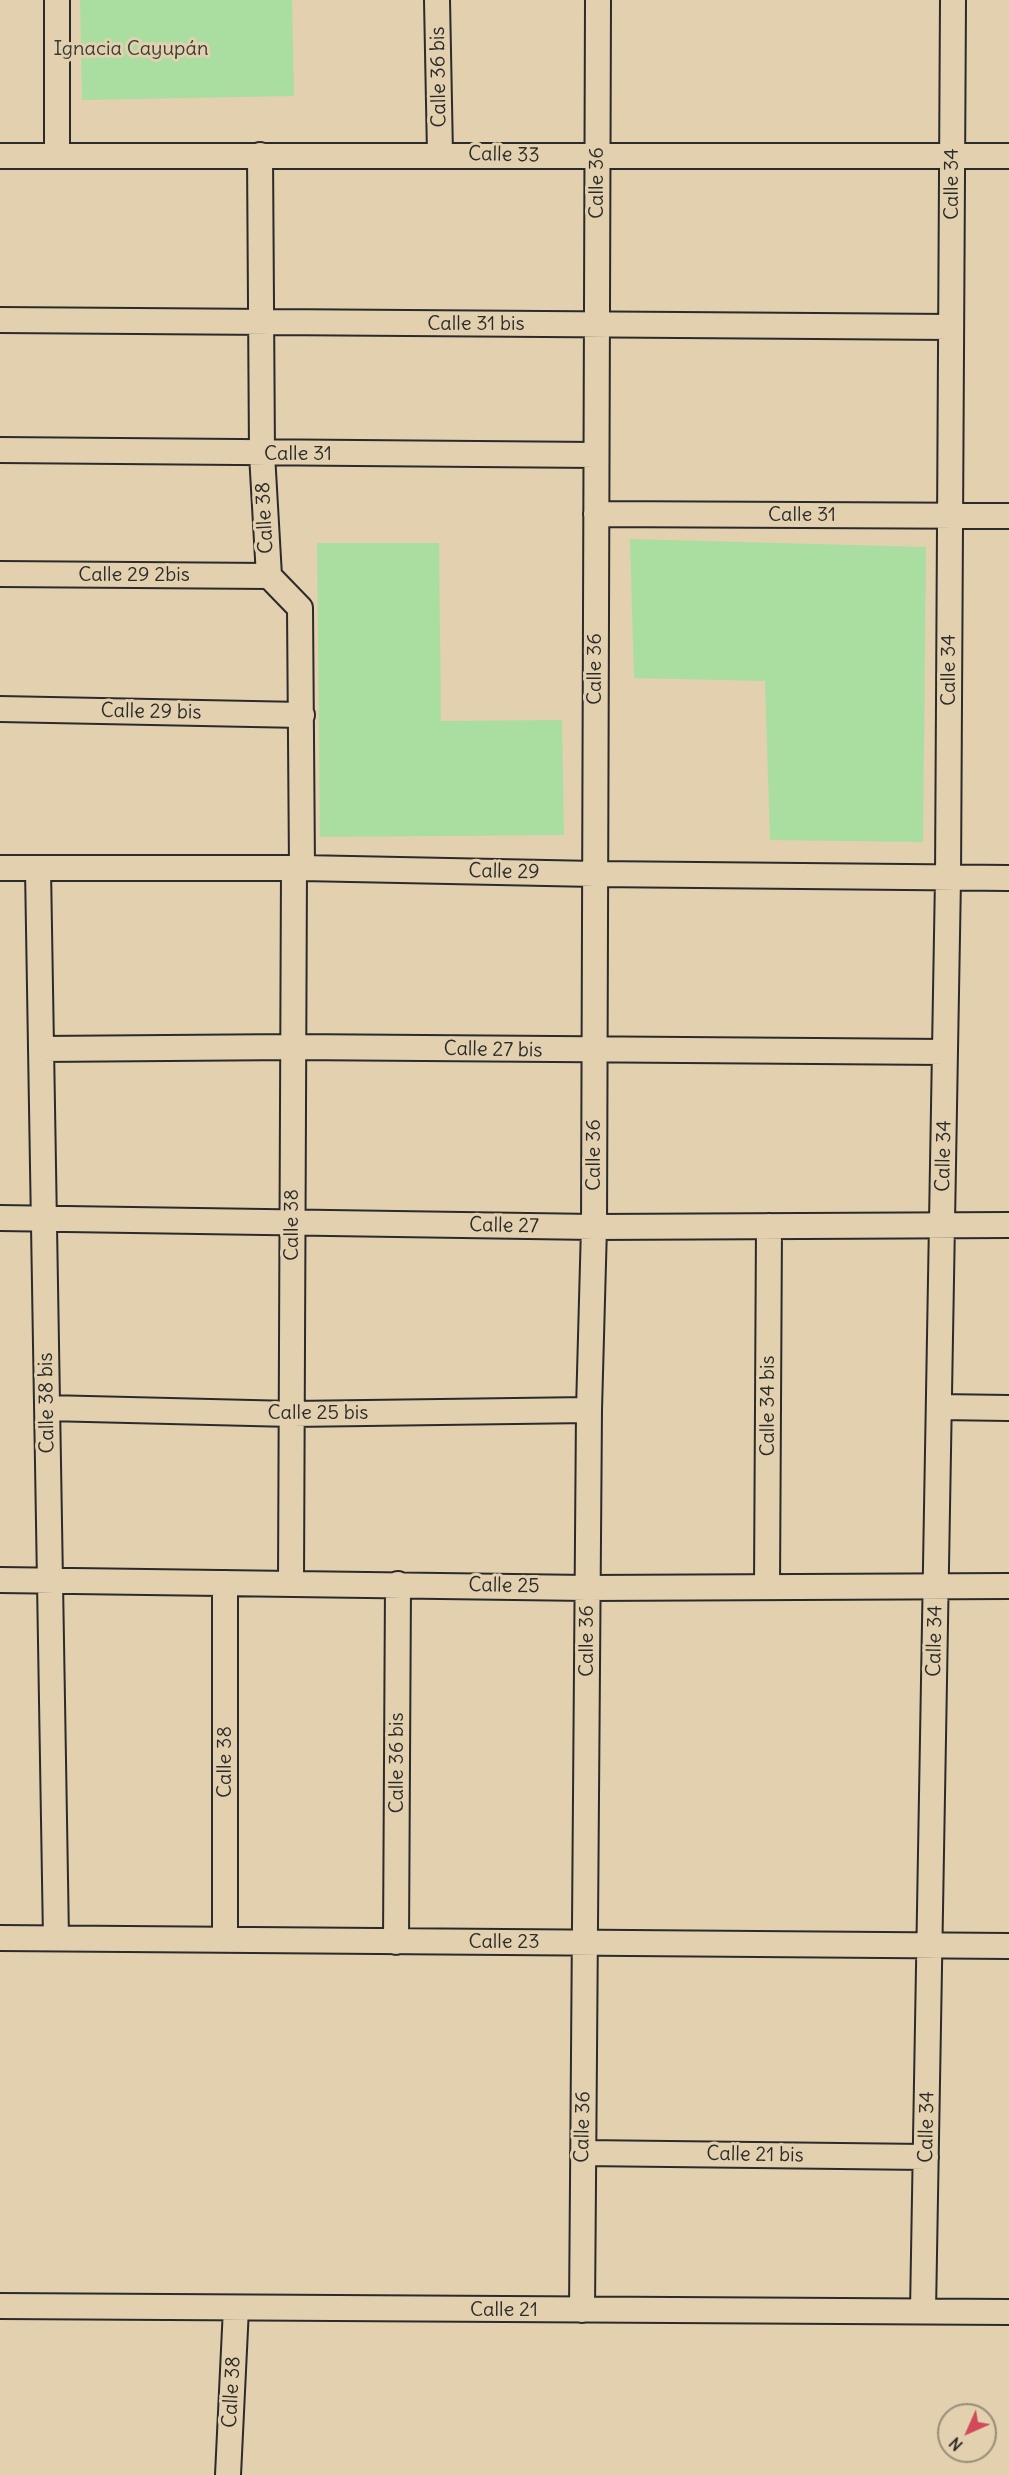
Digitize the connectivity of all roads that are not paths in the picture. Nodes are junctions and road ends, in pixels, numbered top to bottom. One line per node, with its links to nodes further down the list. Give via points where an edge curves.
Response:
1 (57, 0): 8 (street)
2 (437, 0): 5 (street, Calle 36 bis)
3 (598, 0): 11 (street, Calle 36)
4 (953, 0): 9 (street, Calle 34)
5 (440, 154): 6 (street, Calle 33); 11 (street, Calle 33)
6 (260, 155): 8 (street, Calle 33); 13 (street, Calle 38)
7 (0, 156): 8 (street, Calle 33)
8 (57, 156)
9 (952, 156): 10 (street, Calle 33); 11 (street, Calle 33); 15 (street, Calle 34)
10 (1009, 156)
11 (597, 157): 14 (street, Calle 36)
12 (0, 320): 13 (street, Calle 31 bis)
13 (261, 322): 14 (street, Calle 31 bis); 17 (street, Calle 38)
14 (596, 324): 15 (street, Calle 31 bis); 18 (street, Calle 36)
15 (951, 327): 20 (street, Calle 34)
16 (0, 450): 17 (street, Calle 31)
17 (262, 454): 18 (street, Calle 31); 23 (street, Calle 38)
18 (596, 455): 19 (street, Calle 36)
19 (596, 514): 20 (street, Calle 31); 29 (street, Calle 36)
20 (950, 516): 21 (street, Calle 31); 31 (street, Calle 34)
21 (1009, 516)
22 (0, 574): 23 (street, Calle 29 2bis)
23 (268, 576): 25 (street, Calle 38, via 300,608)
24 (0, 709): 25 (street, Calle 29 bis)
25 (302, 715): 27 (street, Calle 38)
26 (0, 868): 28 (street, Calle 29)
27 (298, 868): 28 (street, Calle 29); 29 (street, Calle 29); 32 (street, Calle 38)
28 (38, 869): 33 (street, Calle 38 bis)
29 (594, 874): 31 (street, Calle 29); 34 (street, Calle 36)
30 (1009, 878): 31 (street, Calle 29)
31 (948, 879): 35 (street, Calle 34)
32 (293, 1047): 33 (street, Calle 27 bis); 34 (street, Calle 27 bis); 38 (street, Calle 38)
33 (41, 1049): 37 (street, Calle 38 bis)
34 (594, 1051): 35 (street, Calle 27 bis); 42 (street, Calle 36)
35 (945, 1052): 39 (street, Calle 34)
36 (0, 1218): 37 (street, Calle 27)
37 (44, 1218): 38 (street, Calle 27); 44 (street, Calle 38 bis)
38 (292, 1224): 42 (street, Calle 27); 47 (street, Calle 38)
39 (942, 1225): 40 (street, Calle 27); 41 (street, Calle 27); 43 (street, Calle 34)
40 (1009, 1225)
41 (769, 1226): 42 (street, Calle 27); 53 (street, Calle 34 bis)
42 (594, 1227): 46 (street, Calle 36)
43 (939, 1407): 45 (street); 54 (street, Calle 34)
44 (47, 1408): 47 (street, Calle 25 bis); 49 (street, Calle 38 bis)
45 (1009, 1408)
46 (589, 1410): 47 (street, Calle 25 bis); 56 (street, Calle 36)
47 (292, 1414): 50 (street, Calle 38)
48 (0, 1580): 49 (street, Calle 25)
49 (50, 1581): 51 (street, Calle 25); 58 (street, Calle 38 bis)
50 (291, 1582): 51 (street, Calle 25); 52 (street, Calle 25)
51 (225, 1583): 59 (street, Calle 38)
52 (398, 1584): 56 (street, Calle 25); 60 (street, Calle 36 bis)
53 (767, 1586): 54 (street, Calle 25); 56 (street, Calle 25)
54 (936, 1586): 55 (street, Calle 25); 62 (street, Calle 34)
55 (1009, 1586)
56 (587, 1588): 61 (street, Calle 36)
57 (0, 1938): 58 (street, Calle 23)
58 (56, 1938): 59 (street, Calle 23)
59 (225, 1940): 60 (street, Calle 23)
60 (396, 1942): 61 (street, Calle 23)
61 (585, 1943): 62 (street, Calle 23); 64 (street, Calle 36)
62 (930, 1945): 63 (street, Calle 23); 65 (street, Calle 34)
63 (1009, 1946)
64 (583, 2153): 65 (street, Calle 21 bis); 68 (street, Calle 36)
65 (926, 2157): 69 (street, Calle 34)
66 (0, 2306): 67 (street, Calle 21)
67 (236, 2308): 68 (street, Calle 21); 71 (street, Calle 38)
68 (582, 2310): 69 (street, Calle 21)
69 (923, 2311): 70 (street, Calle 21)
70 (1009, 2312)
71 (228, 2475)

